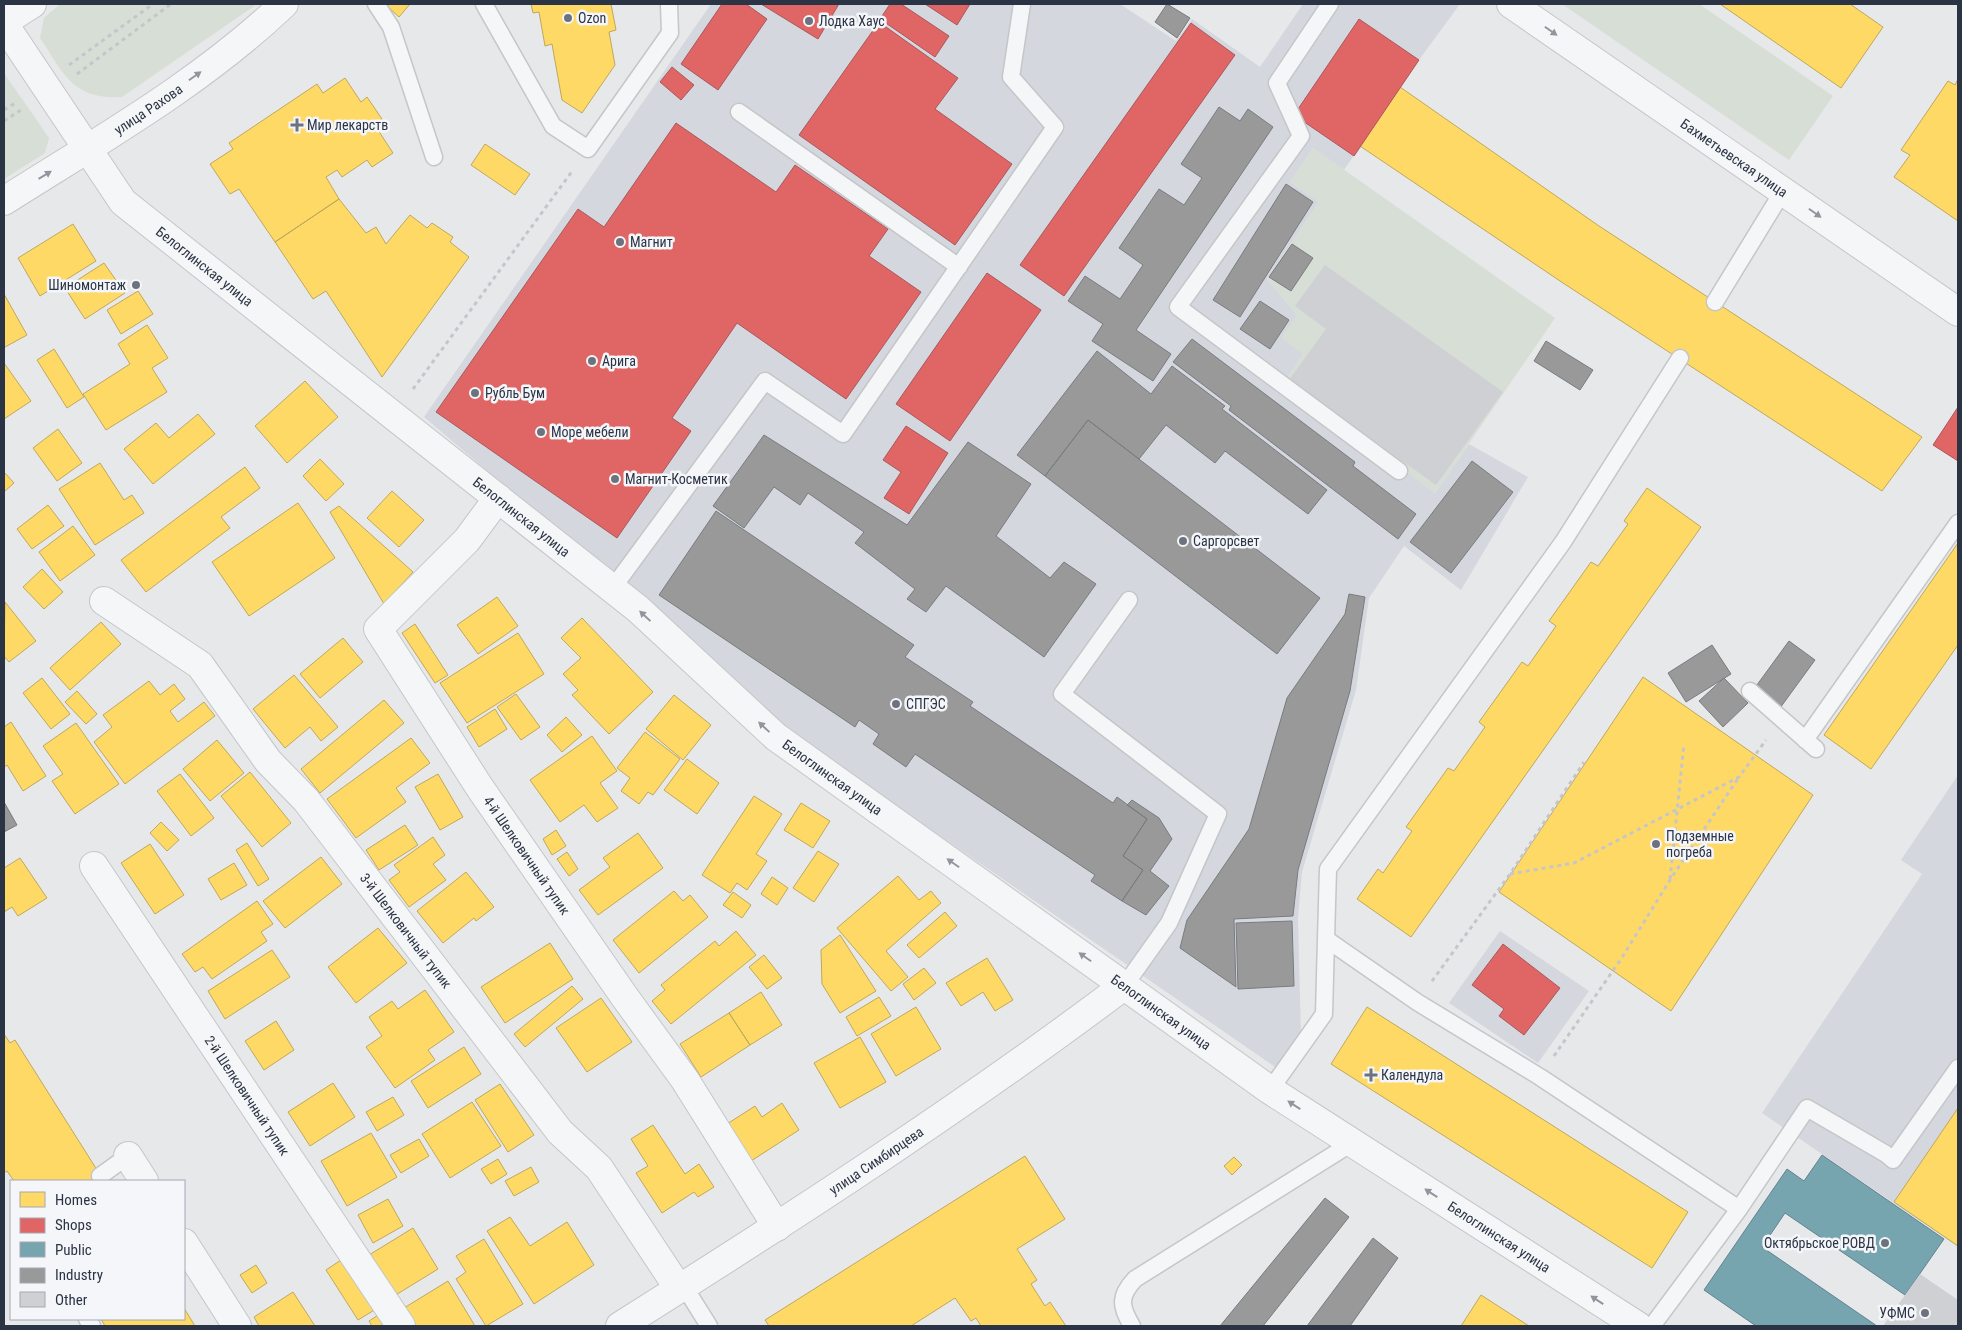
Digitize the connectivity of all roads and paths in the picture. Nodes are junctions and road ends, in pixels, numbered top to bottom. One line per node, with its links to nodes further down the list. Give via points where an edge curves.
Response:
1 (32, 4): 11 (street)
2 (153, 4): 12 (path)
3 (170, 4): 12 (path)
4 (284, 4): 16 (street, улица Рахова, one-way to 4, via 203,71)
5 (376, 4): 17 (lane, via 390,28)
6 (484, 4): 15 (lane, via 553,126)
7 (669, 4): 15 (lane, via 670,33)
8 (1022, 4): 20 (lane, via 1011,77 1055,128)
9 (1330, 4): 25 (lane, via 1277,83 1301,136 1178,307)
10 (1511, 4): 18 (street, Бахметьевская улица, one-way to 18)
11 (4, 23): 12 (street, Белоглинская улица)
12 (46, 88): 13 (path); 16 (street, Белоглинская улица)
13 (4, 110)
14 (739, 112): 20 (lane)
15 (588, 149): 24 (path)
16 (88, 150): 19 (street, улица Рахова, one-way to 16); 24 (street, Белоглинская улица, via 123,202)
17 (434, 157)
18 (1783, 191): 21 (lane); 22 (street, Бахметьевская улица, one-way to 22)
19 (4, 201)
20 (959, 267): 28 (lane, via 843,434 765,381)
21 (1715, 302)
22 (1958, 312)
23 (1680, 358): 40 (lane, via 1563,542 1328,868)
24 (394, 414): 26 (street, Белоглинская улица)
25 (1399, 471)
26 (498, 498): 28 (street, Белоглинская улица); 51 (street, 4-й Шелковичный тупик, via 467,540 378,630 480,788 685,1080)
27 (1958, 523): 32 (lane, via 1810,745)
28 (612, 589): 41 (street, Белоглинская улица, one-way to 28, via 776,737 638,609)
29 (1129, 600): 41 (lane, via 1062,694 1218,814 1169,923)
30 (104, 601): 53 (street, 3-й Шелковичный тупик, via 200,665 268,761 306,800 560,1132 599,1168)
31 (1750, 691): 32 (lane)
32 (1781, 718): 35 (path)
33 (1684, 744): 36 (path)
34 (1584, 762): 38 (path)
35 (1739, 777): 36 (path); 39 (path)
36 (1677, 809): 38 (path, via 1574,863); 39 (path)
37 (94, 866): 55 (street, 2-й Шелковичный тупик)
38 (1510, 874): 42 (path)
39 (1670, 880): 44 (path, via 1621,959)
40 (1326, 939): 42 (lane); 45 (lane, via 1324,1014)
41 (1125, 985): 45 (street, Белоглинская улица); 51 (street, улица Симбирцева)
42 (1417, 1002): 44 (lane)
43 (1958, 1068): 50 (lane, via 1893,1160 1808,1108)
44 (1540, 1077): 50 (lane)
45 (1270, 1090): 46 (street, Белоглинская улица, one-way to 45)
46 (1352, 1143): 58 (lane, via 1136,1279 1125,1289 1122,1302); 59 (street, Белоглинская улица, one-way to 46)
47 (128, 1156): 48 (lane); 49 (street)
48 (100, 1176)
49 (143, 1180)
50 (1739, 1209): 60 (lane)
51 (777, 1227): 53 (street, улица Симбирцева)
52 (185, 1245): 54 (street)
53 (682, 1287): 56 (street, улица Симбирцева); 57 (lane)
54 (237, 1326)
55 (401, 1326)
56 (620, 1326)
57 (709, 1326)
58 (1132, 1326)
59 (1638, 1326)
60 (1652, 1326)

